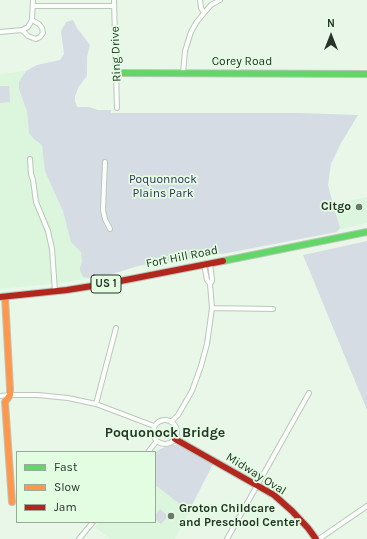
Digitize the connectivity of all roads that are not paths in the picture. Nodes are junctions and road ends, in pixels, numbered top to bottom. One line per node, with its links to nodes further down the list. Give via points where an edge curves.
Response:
1 (33, 0): 5 (street)
2 (114, 0): 6 (street, Ring Drive)
3 (200, 0): 7 (street)
4 (220, 0): 7 (street)
5 (33, 6): 6 (street); 8 (street)
6 (114, 6): 12 (street, Ring Drive)
7 (204, 13): 11 (street, via 189,37 185,50)
8 (32, 20): 9 (street, via 28,27); 9 (street, via 41,26 43,33 40,37 33,38)
9 (22, 30): 10 (street)
10 (0, 32)
11 (184, 72): 12 (street, Corey Road); 13 (street, Corey Road)
12 (117, 73): 14 (street, Ring Drive)
13 (367, 74)
14 (117, 108)
15 (30, 159): 20 (street, via 36,202 51,239)
16 (105, 162): 17 (street, via 103,210)
17 (110, 228)
18 (367, 232): 19 (street, Fort Hill Road / US 1)
19 (207, 264): 20 (street, Fort Hill Road / US 1); 22 (street, via 212,280)
20 (56, 291): 21 (street, Fort Hill Road / US 1)
21 (2, 297): 26 (street)
22 (212, 308): 23 (street); 29 (street, via 207,344 192,391)
23 (274, 309)
24 (116, 328): 28 (street)
25 (309, 393): 34 (street)
26 (10, 395): 27 (street); 28 (street, via 68,398); 35 (street, via 5,402)
27 (0, 396)
28 (96, 404): 30 (street)
29 (171, 422): 30 (street, via 162,420); 31 (street, via 176,428)
30 (154, 426): 32 (street, via 152,431)
31 (175, 438): 32 (street, via 167,445); 34 (street, Midway Oval)
32 (156, 442): 33 (street)
33 (149, 451)
34 (257, 485): 39 (street); 40 (street, Midway Oval, via 274,495)
35 (12, 502)
36 (367, 506): 40 (street)
37 (92, 523): 38 (street)
38 (79, 539)
39 (227, 539)
40 (318, 539)

